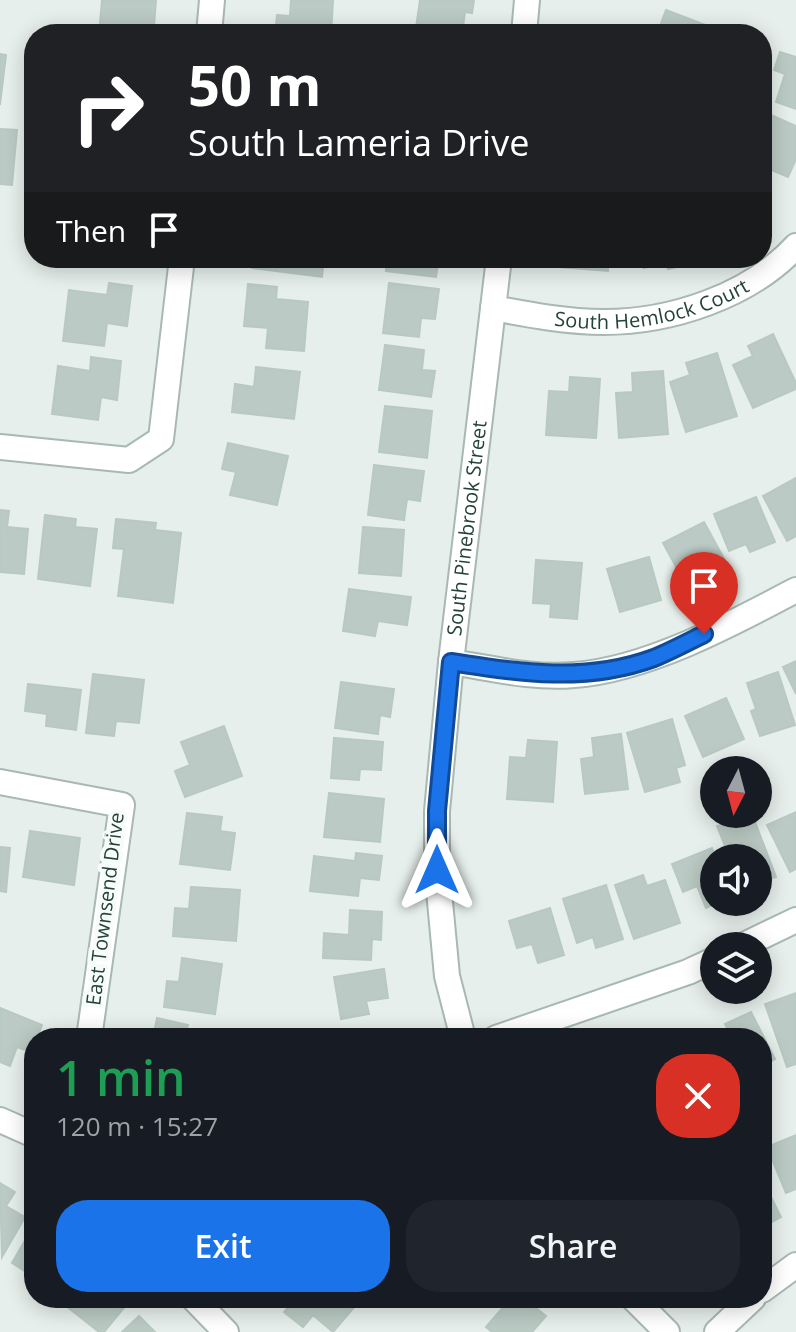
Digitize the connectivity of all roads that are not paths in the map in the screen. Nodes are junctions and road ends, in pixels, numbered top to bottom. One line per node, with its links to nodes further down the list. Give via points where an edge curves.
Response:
1 (212, 0): 3 (street)
2 (527, 0): 4 (street)
3 (210, 24)
4 (525, 24)
5 (796, 246): 6 (street, South Hemlock Court)
6 (772, 265)
7 (181, 268): 11 (street, via 161,439 129,460)
8 (498, 268): 10 (street, South Pinebrook Street)
9 (769, 268): 10 (street, South Hemlock Court, via 749,284 700,305 654,316 607,322)
10 (493, 308): 13 (street, South Pinebrook Street)
11 (0, 447)
12 (796, 590): 13 (street, via 654,658 608,670 534,675)
13 (451, 662): 19 (street, South Pinebrook Street, via 437,870 447,976)
14 (0, 782): 18 (street, East Townsend Drive, via 122,805)
15 (796, 920): 16 (street)
16 (771, 932)
17 (700, 966): 20 (street)
18 (90, 1028)
19 (460, 1028)
20 (525, 1028)
21 (0, 1120): 22 (street)
22 (24, 1129)
23 (796, 1265): 24 (street)
24 (772, 1283)
25 (203, 1308): 28 (street)
26 (643, 1308): 29 (street)
27 (742, 1308): 30 (street)
28 (226, 1332)
29 (667, 1332)
30 (717, 1332)

